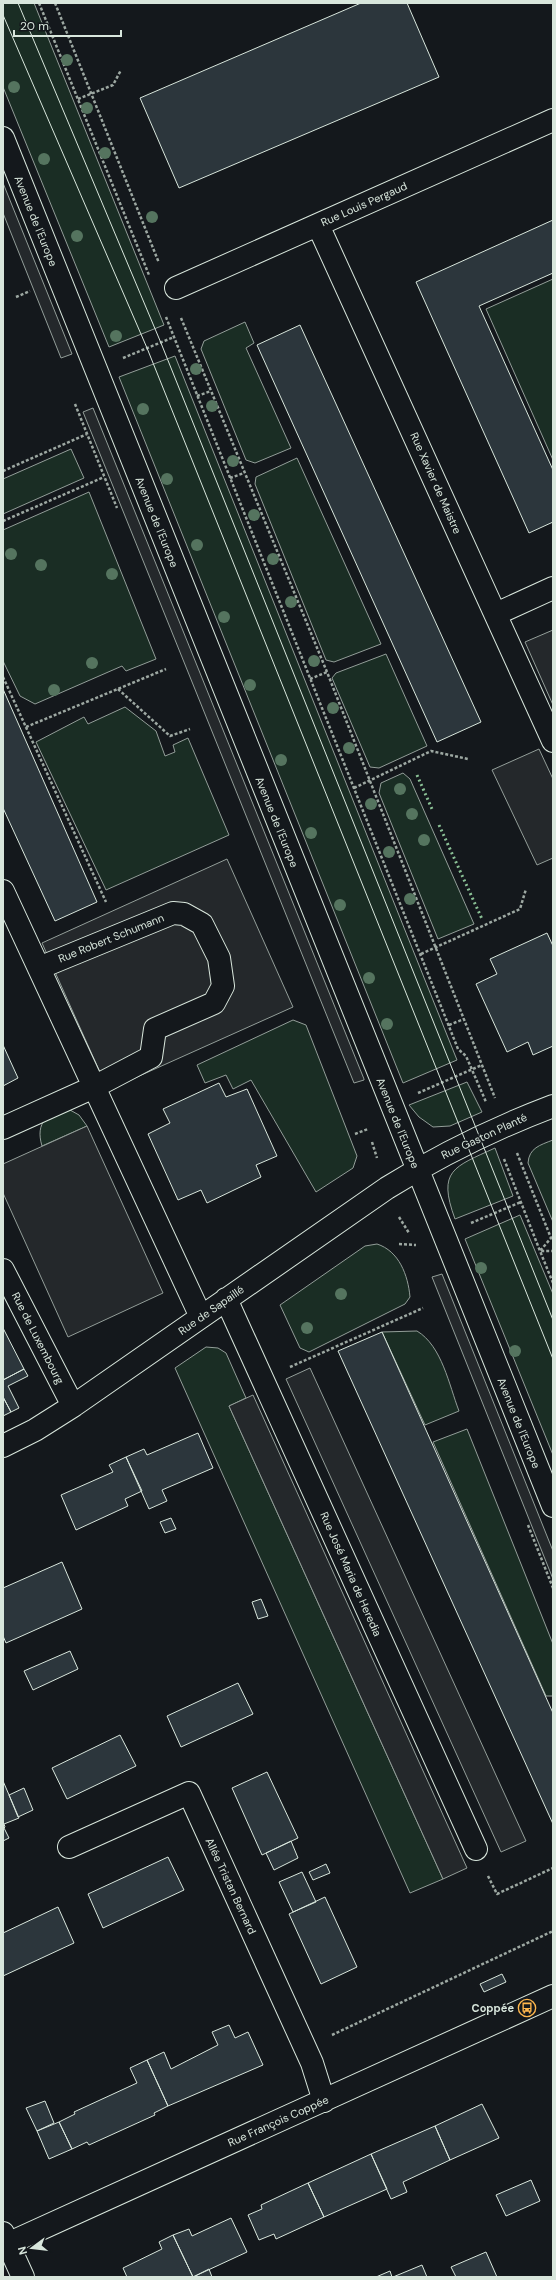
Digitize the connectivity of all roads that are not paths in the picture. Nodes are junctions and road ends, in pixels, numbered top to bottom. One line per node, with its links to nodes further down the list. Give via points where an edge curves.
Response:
1 (553, 120): 3 (street, Rue Louis Pergaud)
2 (3, 138): 13 (street, Avenue de l'Europe)
3 (318, 224): 4 (street, Rue Louis Pergaud); 6 (street, Rue Xavier de Maistre)
4 (176, 288)
5 (553, 588): 6 (street)
6 (496, 614): 7 (street, Rue Xavier de Maistre)
7 (553, 741)
8 (3, 891): 9 (street)
9 (39, 968): 10 (street); 10 (street, Rue Robert Schumann, via 172,912 184,914 202,924 219,958 223,986 214,1002 155,1029 151,1057)
10 (94, 1087): 12 (street, Rue Robert Schumann); 16 (street)
11 (553, 1106): 13 (street, Rue Gaston Planté, via 498,1127)
12 (3, 1128)
13 (417, 1169): 15 (street, Rue de Sapaillé); 19 (street, Avenue de l'Europe)
14 (3, 1270): 17 (street, Rue de Luxembourg)
15 (226, 1299): 16 (street, Rue de Sapaillé); 21 (street, Rue José Maria de Heredia)
16 (201, 1317): 17 (street, Rue de Sapaillé)
17 (73, 1406): 18 (street, Rue de Sapaillé)
18 (3, 1446)
19 (553, 1506)
20 (69, 1846): 23 (street, Allée Tristan Bernard, via 189,1792 312,2063)
21 (476, 1849)
22 (553, 1996): 23 (street, Rue François Coppée)
23 (324, 2101): 24 (street, Rue François Coppée)
24 (5, 2241): 25 (street)
25 (23, 2277)

